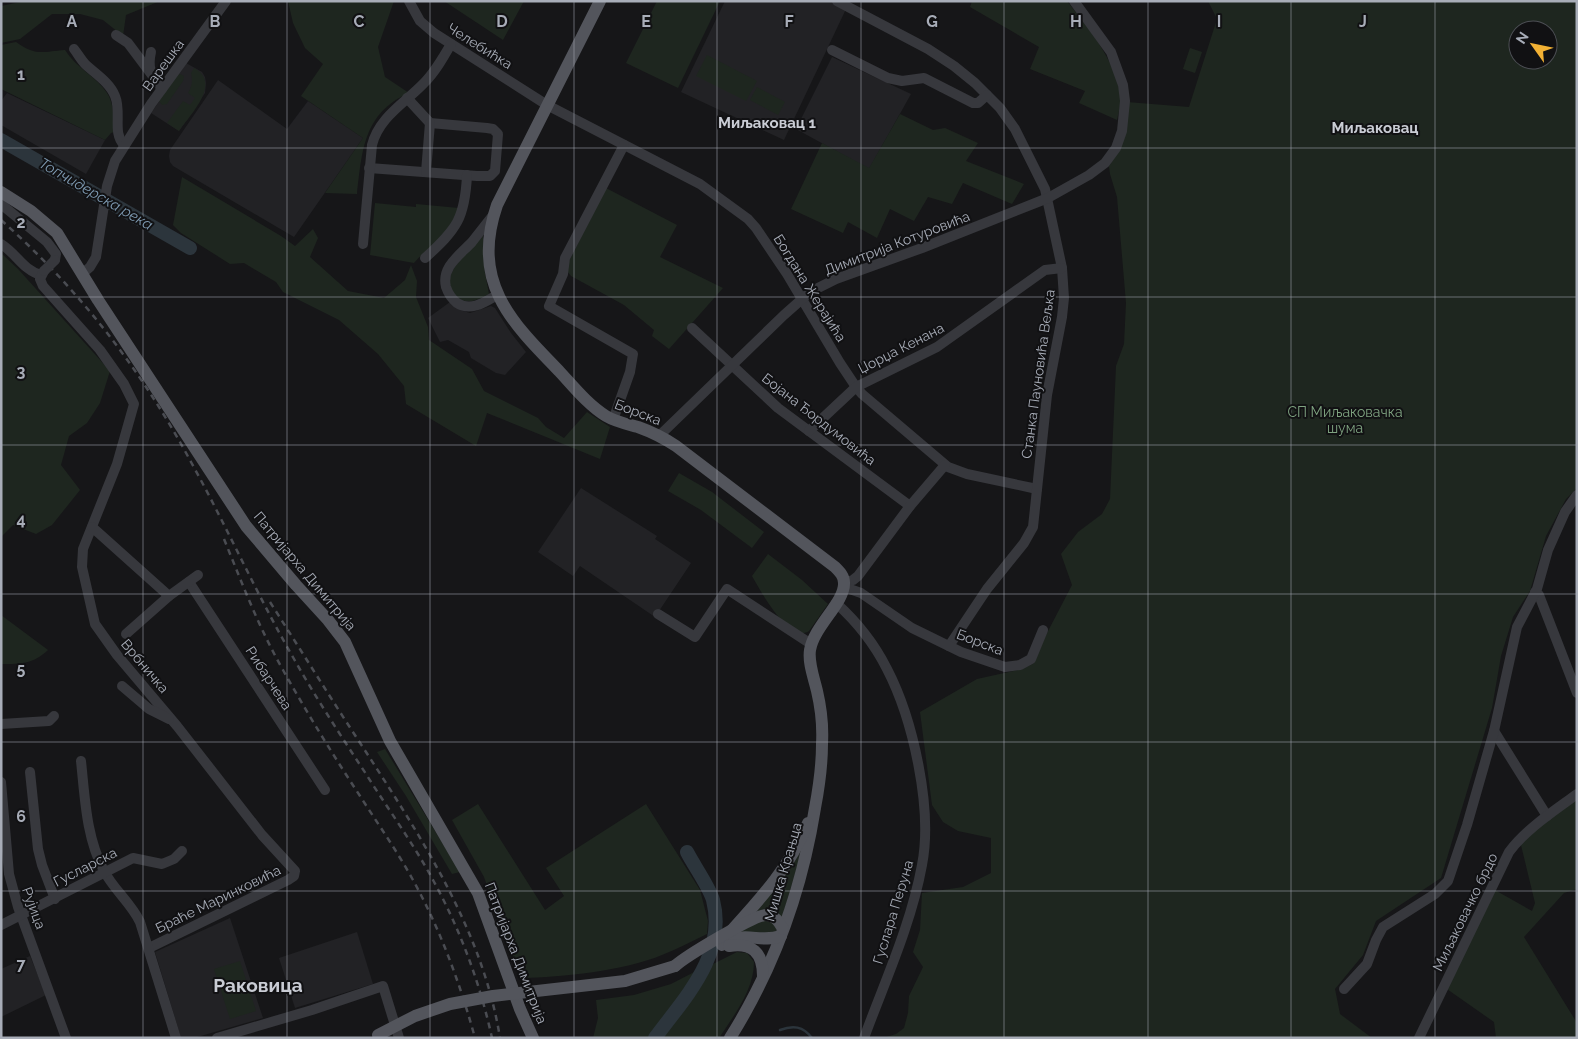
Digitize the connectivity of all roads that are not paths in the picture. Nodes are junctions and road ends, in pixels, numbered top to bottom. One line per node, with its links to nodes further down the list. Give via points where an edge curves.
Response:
1 (226, 1): 12 (street, Варешка)
2 (409, 1): 7 (street, Челебићка, via 423,25)
3 (600, 1): 15 (main road, Борска)
4 (837, 1): 13 (street, Станка Пауновића Вељка, via 938,55)
5 (1074, 1): 23 (street, Димитрија Котуровића, via 1115,59 1125,93 1124,121 1116,148 1106,163)
6 (116, 35): 11 (street, via 128,43)
7 (451, 44): 14 (street, via 430,78); 15 (street, Челебићка)
8 (74, 49): 17 (street, via 115,95 118,135)
9 (832, 50): 13 (street, via 888,78 902,81 924,78 973,103 978,103)
10 (151, 52): 11 (street)
11 (152, 75): 12 (street)
12 (162, 89): 17 (street, Варешка)
13 (986, 95): 23 (street, Станка Пауновића Вељка, via 1015,129)
14 (407, 98): 16 (street); 19 (street, via 375,134)
15 (547, 105): 18 (street, Богдана Жерајића); 25 (main road, Борска)
16 (430, 123): 20 (street); 21 (street, via 493,129 498,134 493,174)
17 (124, 145): 31 (street, Варешка, via 106,186 96,257)
18 (624, 145): 33 (street, Богдана Жерајића, via 700,184 748,219); 37 (street, via 565,258 549,306 633,354)
19 (369, 168): 20 (street); 27 (street)
20 (426, 172): 21 (street)
21 (466, 175): 28 (street, via 465,201 460,217 448,236)
22 (1, 192): 31 (main road, Патријарха Димитрија, via 32,211 57,233)
23 (1048, 198): 29 (street, Станка Пауновића Вељка); 33 (street, Димитрија Котуровића, via 836,279)
24 (1, 204): 30 (street, bridge, via 55,252 55,260)
25 (494, 214): 32 (main road, Борска, via 488,256); 32 (street, via 449,267 445,278 448,292 454,301 462,305 474,306)
26 (1, 244): 30 (street, via 31,272)
27 (363, 244)
28 (425, 258)
29 (1062, 268): 36 (street, Џорџа Кенана, via 1045,270 937,347); 41 (street, Станка Пауновића Вељка, via 1064,304 1047,395)
30 (42, 273): 44 (street, Врбничка, via 43,286 100,350 132,397 134,408 114,473)
31 (82, 274): 87 (main road, Патријарха Димитрија, via 246,526 345,642 390,741 478,893 520,1009)
32 (497, 295): 37 (main road, Борска, via 531,342 597,410)
33 (803, 298): 35 (street, Димитрија Котуровића); 36 (street, Богдана Жерајића)
34 (692, 328): 35 (street, Бојана Ђордумовића)
35 (732, 365): 38 (street, Бојана Ђордумовића, via 766,398); 39 (street, Димитрија Котуровића)
36 (856, 387): 38 (street, Џорџа Кенана); 40 (street, Богдана Жерајића)
37 (613, 420): 39 (main road, Борска)
38 (808, 431): 43 (street, Бојана Ђордумовића)
39 (659, 436): 47 (main road, Борска, via 835,567 842,574)
40 (945, 465): 41 (street, Богдана Жерајића, via 967,474); 43 (street, Мишка Крањца)
41 (1037, 489): 55 (street, Станка Пауновића Вељка, via 1029,536 987,589)
42 (1576, 496): 48 (street, via 1548,550)
43 (910, 506): 47 (street, Мишка Крањца, via 858,576)
44 (92, 527): 49 (street); 59 (street, Врбничка, via 83,548 82,565 95,624 116,655)
45 (198, 575): 46 (street)
46 (189, 582): 49 (street); 65 (street, Рибарчева)
47 (844, 585): 50 (main road, Мишка Крањца); 55 (street, Борска, via 903,623)
48 (1535, 592): 57 (street, via 1539,595); 61 (street, via 1514,636)
49 (169, 596): 53 (street)
50 (836, 603): 54 (main road, Мишка Крањца); 89 (street, Гуслара Перуна, via 866,636 895,687 918,768 926,820 922,865 912,905)
51 (658, 614): 54 (street, via 695,637 727,589)
52 (1042, 630): 55 (street, Борска, via 1031,660 1015,666 1002,667)
53 (126, 634)
54 (811, 644): 67 (main road, Мишка Крањца, via 809,658 819,699 822,737)
55 (949, 646)
56 (122, 686): 59 (street, via 149,709)
57 (1577, 693)
58 (51, 718): 60 (street)
59 (172, 720): 71 (street, Врбничка)
60 (1, 724)
61 (1494, 731): 68 (street); 81 (street, via 1447,883 1383,927 1364,968)
62 (81, 761): 70 (street, via 89,831)
63 (30, 772): 72 (street, via 40,857)
64 (1, 782): 73 (street, Рујица, via 6,861)
65 (325, 790)
66 (1577, 794): 68 (street, Миљаковачко брдо)
67 (816, 801): 75 (main road, via 804,832 785,866); 76 (main road, Мишка Крањца, via 805,861)
68 (1547, 816): 90 (street, Миљаковачко брдо, via 1509,852)
69 (182, 851): 70 (street, Гусларска, via 165,864 133,858)
70 (104, 872): 72 (street, Гусларска); 78 (street, via 136,914)
71 (295, 872): 78 (street, Браће Маринковића, via 288,880)
72 (55, 899): 73 (street, Гусларска)
73 (22, 916): 74 (street, Гусларска); 83 (street, Рујица)
74 (1, 925)
75 (732, 930): 76 (main road, via 768,915 777,920); 79 (main road)
76 (782, 933): 77 (main road, via 766,940 738,937); 80 (main road, Мишка Крањца)
77 (719, 947): 79 (main road, via 689,963); 80 (main road, via 739,944 751,948 762,961)
78 (149, 948): 84 (street)
79 (675, 966): 82 (main road, bridge, via 625,982 493,996 450,1004 415,1016)
80 (763, 979): 88 (main road, Мишка Крањца)
81 (1344, 989)
82 (376, 1037)
83 (66, 1038)
84 (176, 1038)
85 (217, 1038): 86 (street, via 383,986)
86 (399, 1038)
87 (534, 1038)
88 (730, 1038)
89 (864, 1038)
90 (1419, 1038)

